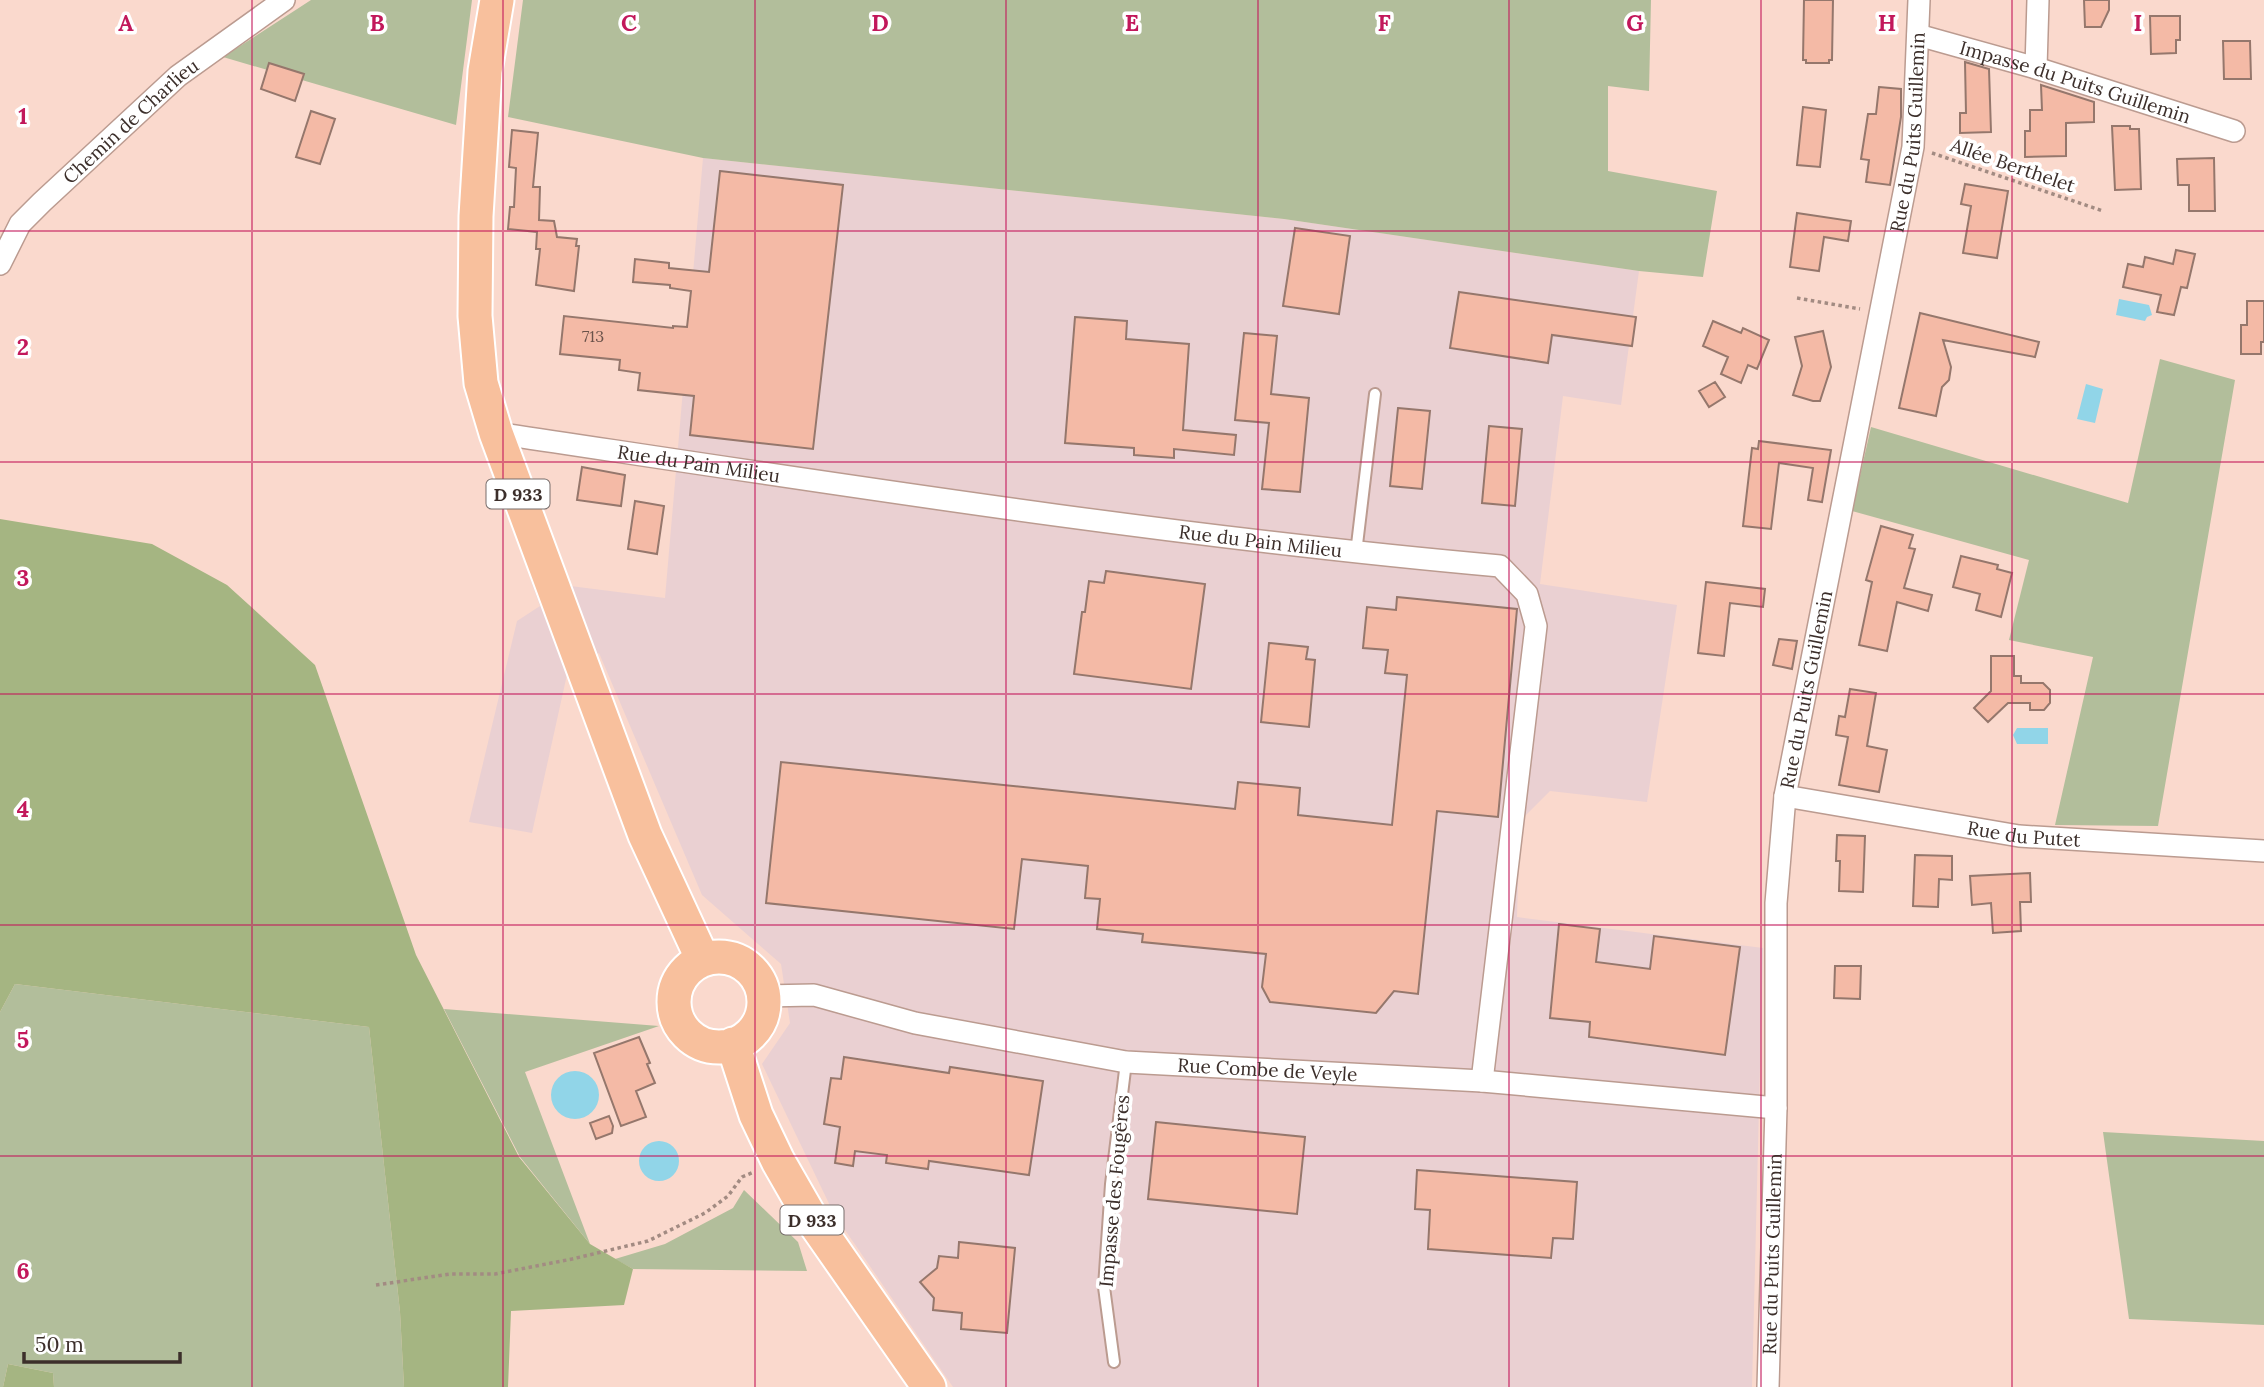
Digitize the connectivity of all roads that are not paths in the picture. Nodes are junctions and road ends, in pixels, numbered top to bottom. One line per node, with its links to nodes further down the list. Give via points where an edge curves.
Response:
1 (284, 0): 8 (street, Chemin de Charlieu, via 178,76 42,202 20,224)
2 (497, 0): 10 (main road, D 933, via 485,71 475,304 481,383)
3 (1919, 0): 5 (street, Rue du Puits Guillemin)
4 (2038, 0): 6 (street)
5 (1918, 35): 6 (street, Impasse du Puits Guillemin); 12 (street, Rue du Puits Guillemin, via 1913,147)
6 (2036, 68): 7 (street, Impasse du Puits Guillemin)
7 (2234, 131)
8 (0, 264)
9 (1375, 394): 11 (lane)
10 (496, 433): 11 (street, Rue du Pain Milieu, via 975,505); 14 (main road, D 933, via 645,835)
11 (1356, 553): 18 (street, Rue du Pain Milieu, via 1500,566 1527,594 1536,626)
12 (1785, 796): 13 (street, Rue du Putet, via 2018,836); 19 (street, Rue du Puits Guillemin, via 1776,903)
13 (2264, 851)
14 (703, 960): 15 (main road, via 736,960 754,974); 16 (main road, via 679,980 674,1010 690,1037 720,1047)
15 (764, 996): 16 (main road, via 758,1025); 17 (street, Rue Combe de Veyle, via 814,995 915,1023)
16 (733, 1044): 21 (main road, D 933, via 756,1115 778,1161 809,1215)
17 (1126, 1062): 18 (street, Rue Combe de Veyle); 20 (lane, Impasse des Fougères, via 1104,1287)
18 (1482, 1081): 19 (street, Rue Combe de Veyle)
19 (1776, 1108): 22 (street, Rue du Puits Guillemin)
20 (1114, 1362)
21 (929, 1387)
22 (1769, 1387)

